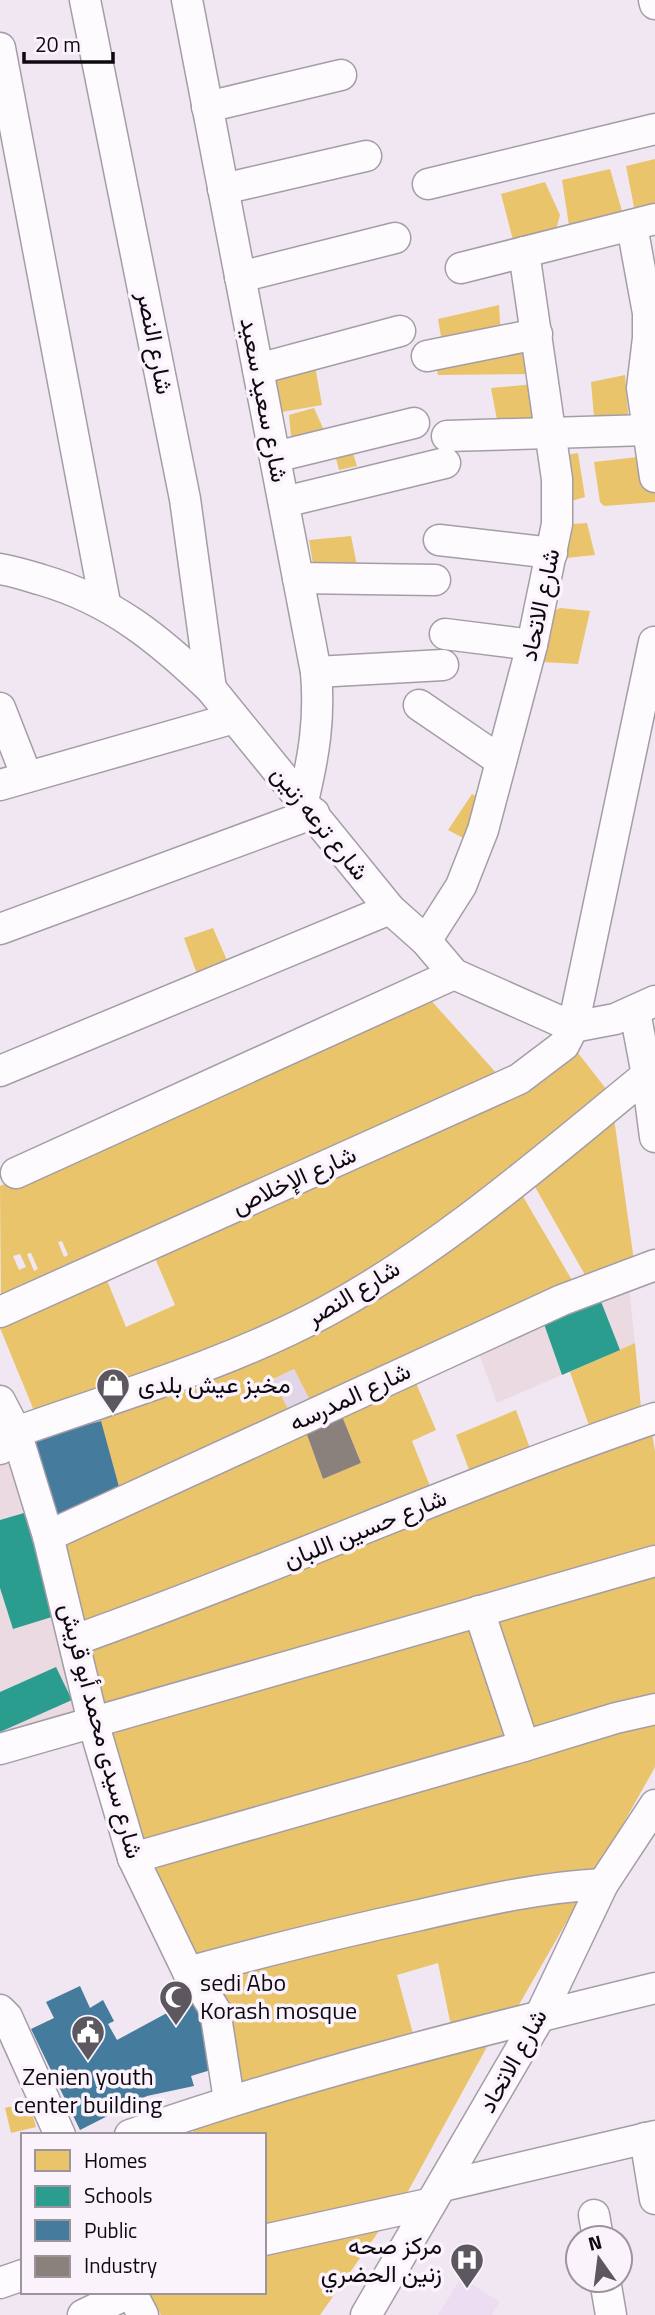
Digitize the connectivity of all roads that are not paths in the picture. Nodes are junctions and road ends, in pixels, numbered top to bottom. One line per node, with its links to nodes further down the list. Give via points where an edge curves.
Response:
1 (85, 0): 36 (street, شارع النصر, via 185,499)
2 (193, 1): 5 (street, شارع سعيد سعيد)
3 (0, 48): 30 (street)
4 (341, 75): 5 (street)
5 (207, 107): 9 (street, شارع سعيد سعيد)
6 (655, 129): 8 (street)
7 (366, 156): 9 (street)
8 (428, 184)
9 (223, 190): 14 (street, شارع سعيد سعيد)
10 (643, 223): 12 (street); 20 (street, via 648,338 642,388)
11 (395, 238): 14 (street)
12 (524, 252): 13 (street); 16 (street, شارع الاتحاد)
13 (461, 268)
14 (240, 276): 18 (street, شارع سعيد سعيد)
15 (400, 331): 18 (street)
16 (537, 334): 17 (street); 21 (street, شارع الاتحاد)
17 (427, 356)
18 (258, 369): 22 (street, شارع سعيد سعيد)
19 (414, 423): 22 (street)
20 (648, 430): 21 (street); 23 (street)
21 (551, 433): 24 (street, via 446,449); 26 (street, شارع الاتحاد, via 558,509)
22 (275, 457): 24 (street, شارع سعيد سعيد)
23 (655, 477)
24 (284, 502): 28 (street, شارع سعيد سعيد)
25 (439, 540): 26 (street)
26 (552, 552): 33 (street, شارع الاتحاد)
27 (0, 569): 30 (street, شارع ترعه زنين)
28 (298, 578): 29 (street); 35 (street, شارع سعيد سعيد)
29 (435, 580)
30 (105, 603): 36 (street, شارع ترعه زنين, via 143,628)
31 (445, 634): 33 (street)
32 (654, 642): 48 (street)
33 (532, 645): 40 (street, شارع الاتحاد)
34 (443, 665): 35 (street)
35 (316, 672): 42 (street, شارع سعيد سعيد, via 318,724)
36 (211, 689): 39 (street, شارع ترعه زنين)
37 (419, 705): 40 (street)
38 (0, 708): 41 (street)
39 (234, 718): 41 (street); 42 (street, شارع ترعه زنين)
40 (501, 761): 45 (street, شارع الاتحاد, via 471,865)
41 (13, 781)
42 (308, 807): 43 (street, شارع ترعه زنين); 44 (street)
43 (390, 909): 45 (street, شارع ترعه زنين); 49 (street)
44 (0, 929)
45 (426, 941): 46 (street, شارع ترعه زنين)
46 (454, 974): 48 (street, شارع ترعه زنين); 52 (street)
47 (645, 1007): 48 (street, via 615,1019); 50 (street)
48 (573, 1027): 54 (street, شارع الإخلاص, via 564,1045 519,1079)
49 (0, 1071)
50 (647, 1075): 51 (street); 57 (street, شارع النصر, via 434,1242 328,1310 235,1354)
51 (655, 1137)
52 (16, 1172)
53 (655, 1265): 58 (street, شارع المدرسه, via 582,1291)
54 (0, 1312)
55 (0, 1401): 57 (street, شارع سيدى محمد أبو قريش)
56 (655, 1419): 61 (street, شارع حسين اللبان, via 552,1453 186,1601)
57 (8, 1441): 58 (street, شارع سيدى محمد أبو قريش)
58 (48, 1536): 61 (street, شارع سيدى محمد أبو قريش)
59 (655, 1561): 60 (street)
60 (479, 1611): 63 (street); 64 (street)
61 (75, 1640): 63 (street, شارع سيدى محمد أبو قريش)
62 (655, 1709): 64 (street)
63 (93, 1722): 65 (street); 67 (street, شارع سيدى محمد أبو قريش)
64 (524, 1746): 67 (street)
65 (0, 1749)
66 (655, 1805): 68 (street, شارع الاتحاد)
67 (133, 1857): 69 (street, شارع سيدى محمد أبو قريش)
68 (603, 1884): 69 (street, via 548,1888 472,1903); 72 (street, شارع الاتحاد)
69 (188, 1972): 73 (street, شارع سيدى محمد أبو قريش, via 215,2010)
70 (655, 1988): 72 (street)
71 (0, 2010): 74 (street)
72 (540, 2016): 73 (street); 77 (street, شارع الاتحاد)
73 (229, 2100): 75 (street)
74 (59, 2133)
75 (136, 2133)
76 (650, 2137): 77 (street); 78 (street)
77 (436, 2195): 79 (street); 88 (street, شارع الاتحاد)
78 (655, 2199)
79 (266, 2239)
80 (21, 2276): 81 (street)
81 (0, 2283)
82 (127, 2294): 86 (street)
83 (132, 2294): 87 (street)
84 (604, 2294): 85 (street)
85 (603, 2314)
86 (83, 2315)
87 (143, 2315)
88 (366, 2315)

